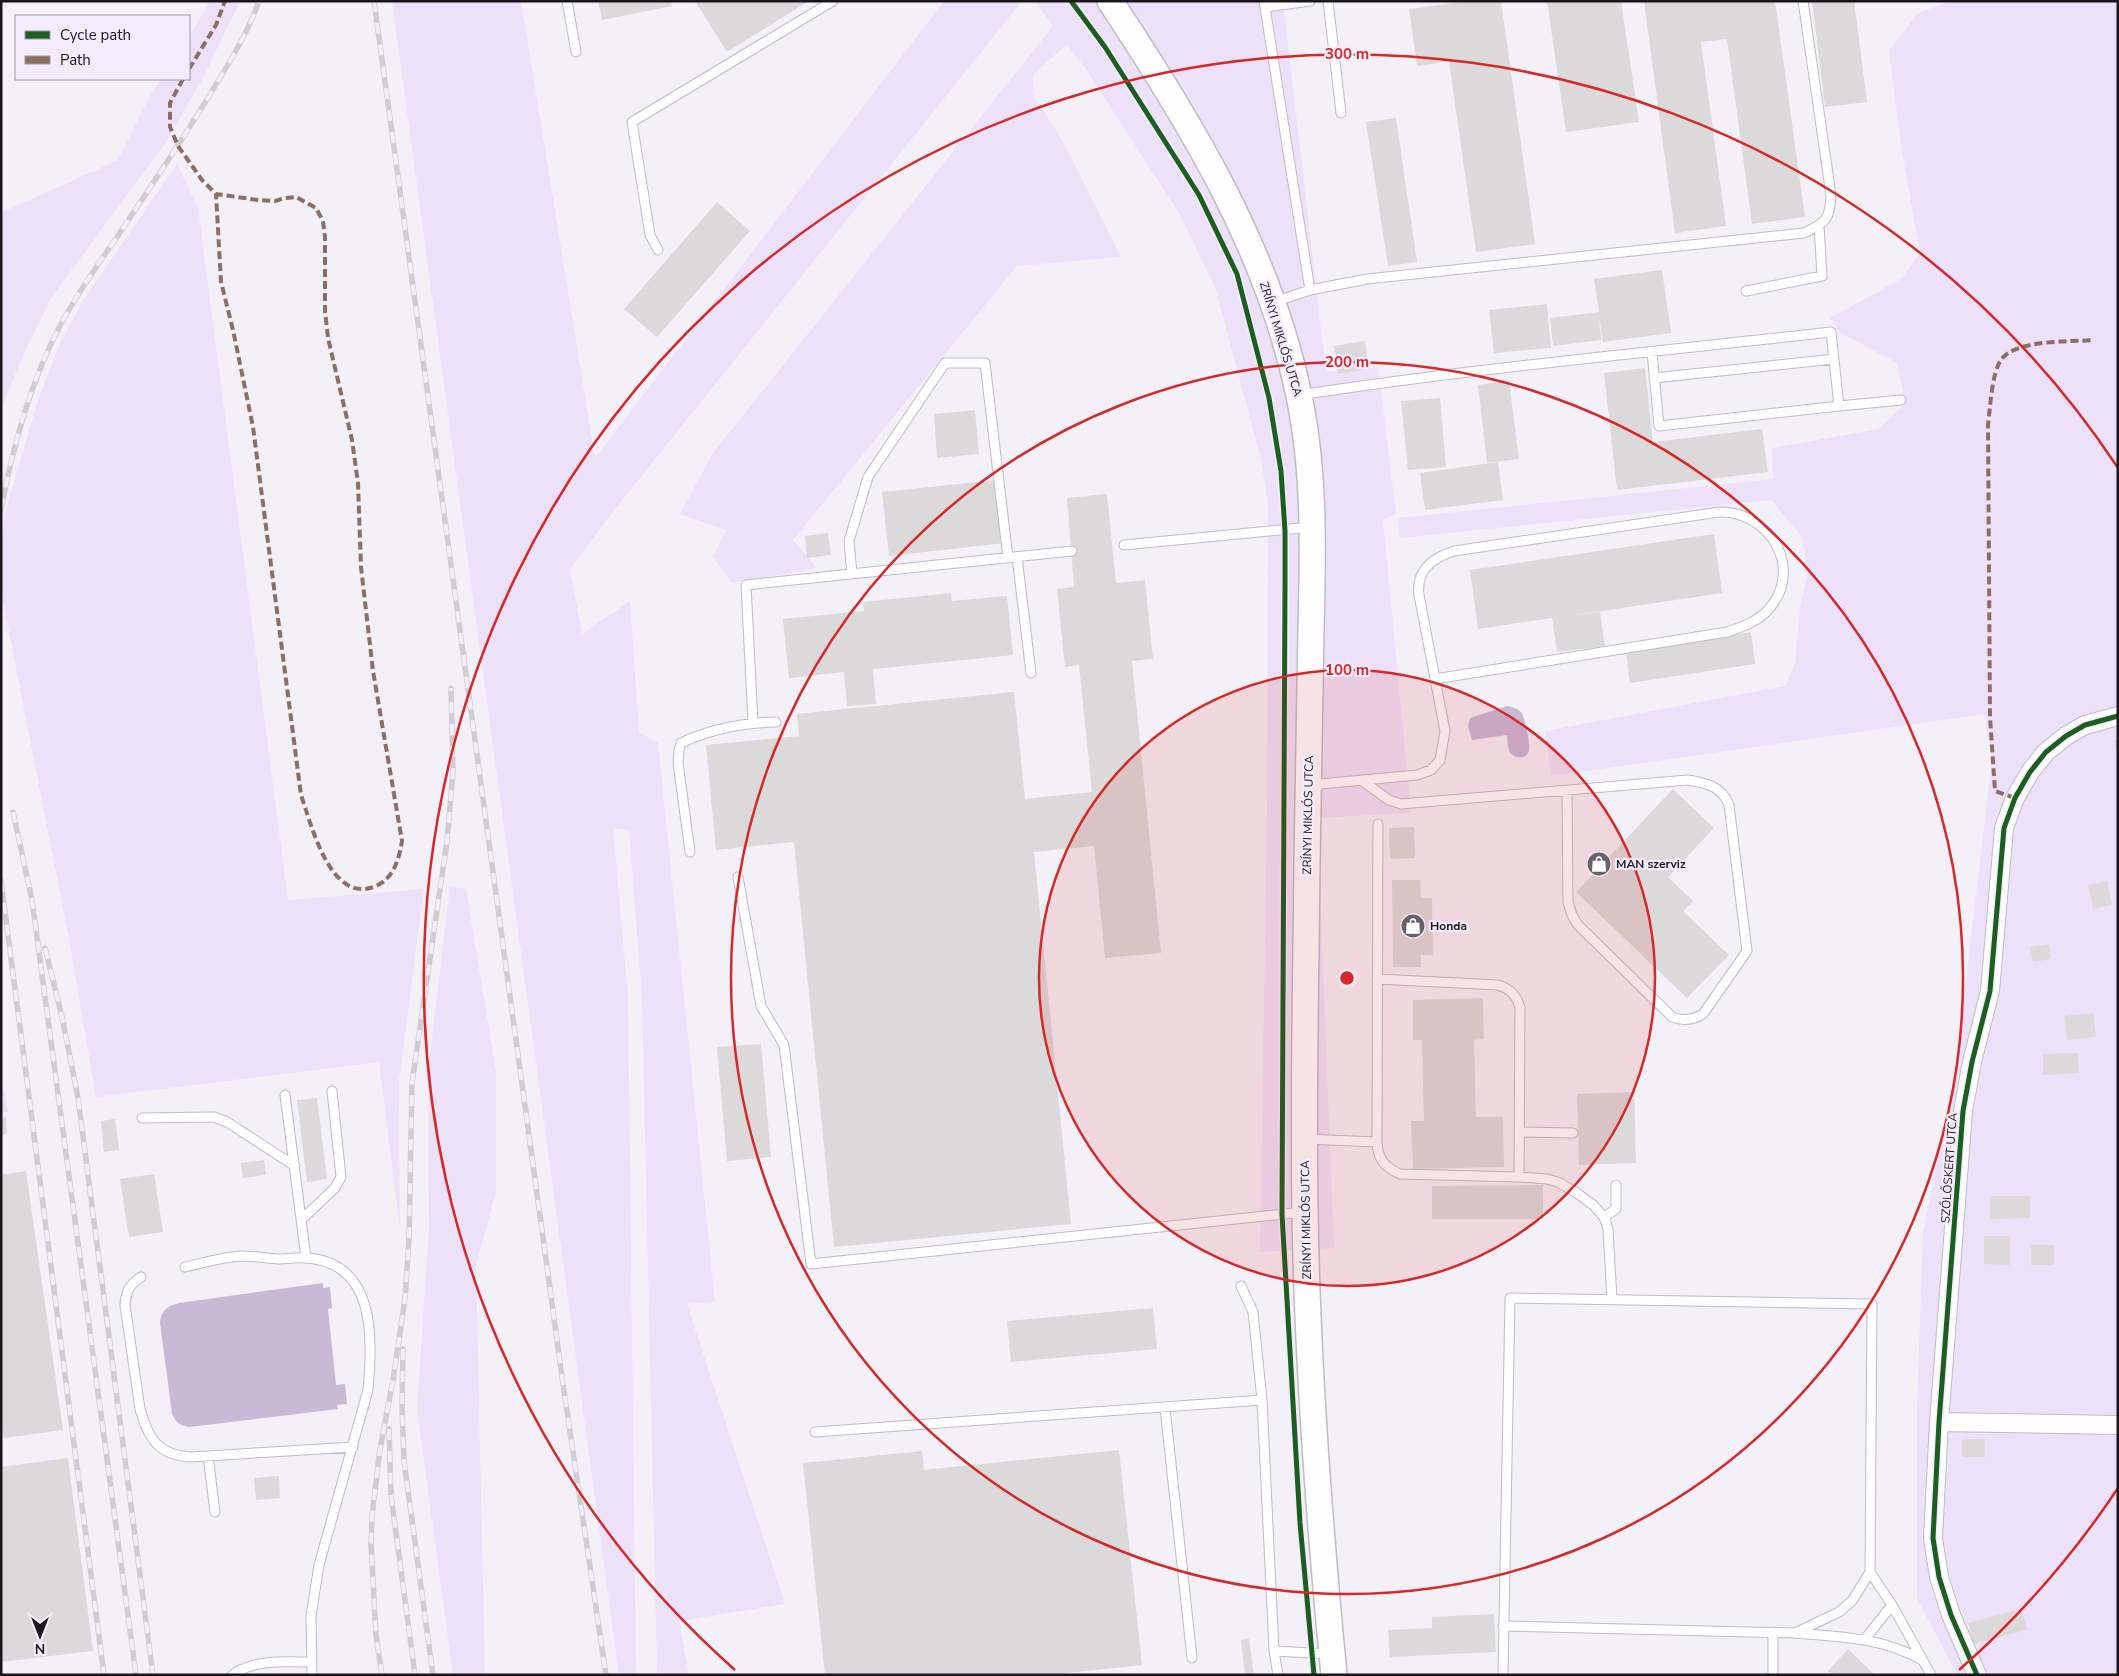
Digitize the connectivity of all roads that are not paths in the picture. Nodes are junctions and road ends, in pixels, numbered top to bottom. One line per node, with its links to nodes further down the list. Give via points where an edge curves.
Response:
1 (566, 1): 8 (lane)
2 (833, 1): 11 (lane, via 632,122 650,235)
3 (1110, 1): 14 (main road, ZRÍNYI MIKLÓS UTCA, via 1168,91 1215,173 1250,243)
4 (1310, 1): 7 (lane)
5 (1328, 1): 9 (lane)
6 (1803, 1): 10 (lane, via 1830,195 1830,212)
7 (1265, 4): 12 (lane)
8 (576, 52)
9 (1341, 113)
10 (1819, 226): 12 (lane, via 1804,233 1367,280); 13 (lane, via 1822,276)
11 (658, 250)
12 (1310, 290): 14 (lane)
13 (1746, 291)
14 (1272, 302): 18 (main road, ZRÍNYI MIKLÓS UTCA)
15 (1652, 352): 16 (lane, via 1831,332); 17 (lane); 18 (lane)
16 (1834, 359): 17 (lane); 20 (lane)
17 (1654, 378): 20 (lane, via 1658,426)
18 (1299, 395): 21 (main road, ZRÍNYI MIKLÓS UTCA, via 1306,434)
19 (1900, 400): 20 (lane)
20 (1839, 406)
21 (1311, 527): 22 (lane); 32 (main road, ZRÍNYI MIKLÓS UTCA)
22 (1124, 545)
23 (1072, 551): 24 (lane)
24 (1012, 558): 25 (lane); 25 (lane, via 985,363 945,363 868,477 849,541); 26 (lane)
25 (852, 574): 30 (lane, via 746,585)
26 (1031, 673)
27 (1435, 678): 27 (lane, via 1418,583 1428,565 1441,555 1719,512 1743,515 1777,544 1783,576 1778,594 1760,618 1739,628); 31 (lane, via 1445,731 1440,760 1423,773)
28 (2118, 716): 58 (street, SZŐLŐSKERT UTCA, via 2085,725 2046,752 2014,798 2004,828 1990,991 1963,1111)
29 (776, 722): 30 (lane)
30 (753, 723): 35 (lane, via 705,732 681,742 678,763)
31 (1361, 780): 32 (lane); 33 (lane, via 1389,800 1402,804)
32 (1308, 785): 43 (main road, ZRÍNYI MIKLÓS UTCA)
33 (1567, 791): 33 (lane, via 1568,902 1578,925 1672,1017 1696,1018 1703,1014 1747,951 1725,794 1705,783 1688,780)
34 (1378, 824): 37 (lane)
35 (690, 852)
36 (738, 877): 48 (lane, via 761,1006 784,1045 811,1264)
37 (1377, 979): 41 (lane, via 1498,985 1513,993 1520,1008); 44 (lane)
38 (332, 1091): 50 (lane, via 341,1177 335,1188)
39 (285, 1095): 45 (lane)
40 (142, 1118): 45 (lane, via 214,1117)
41 (1520, 1132): 42 (lane); 46 (lane)
42 (1572, 1133)
43 (1305, 1139): 44 (lane); 48 (main road, ZRÍNYI MIKLÓS UTCA)
44 (1377, 1142): 46 (lane, via 1383,1164 1400,1174)
45 (295, 1166): 50 (lane)
46 (1519, 1177): 49 (lane, via 1558,1182)
47 (1616, 1185): 49 (lane, via 1616,1209)
48 (1305, 1211): 74 (main road, ZRÍNYI MIKLÓS UTCA, via 1314,1426)
49 (1604, 1216): 55 (lane, via 1608,1229)
50 (302, 1219): 51 (lane)
51 (306, 1258): 52 (lane, via 240,1256); 61 (lane, via 323,1261 348,1276 363,1297 367,1312 371,1362 368,1390)
52 (185, 1267)
53 (141, 1278): 62 (lane, via 131,1284 125,1305 144,1424 157,1446 165,1452 177,1456)
54 (1241, 1286): 56 (lane, via 1253,1312)
55 (1612, 1300): 64 (lane, via 1872,1304); 66 (lane, via 1510,1298)
56 (1262, 1400): 57 (lane); 70 (lane)
57 (1165, 1408): 60 (lane); 71 (lane)
58 (1939, 1422): 59 (street); 81 (street, SZŐLŐSKERT UTCA, via 1934,1538 1939,1577 1951,1615)
59 (2118, 1425)
60 (815, 1432)
61 (353, 1446): 62 (lane); 73 (lane, via 313,1594)
62 (208, 1456): 63 (lane)
63 (215, 1512)
64 (1870, 1572): 65 (lane); 68 (lane, via 1846,1606)
65 (1892, 1605): 69 (lane); 72 (lane)
66 (1503, 1626): 67 (lane); 78 (lane)
67 (1772, 1632): 68 (lane); 79 (lane)
68 (1795, 1633): 69 (lane)
69 (1865, 1639): 72 (lane, via 1897,1647)
70 (1274, 1650): 74 (lane); 77 (lane)
71 (1192, 1658)
72 (1923, 1660): 80 (lane)
73 (310, 1662): 75 (lane, via 264,1662); 76 (lane)
74 (1333, 1665)
75 (232, 1675)
76 (312, 1675)
77 (1278, 1675)
78 (1503, 1675)
79 (1773, 1675)
80 (1931, 1675)
81 (1977, 1675)

